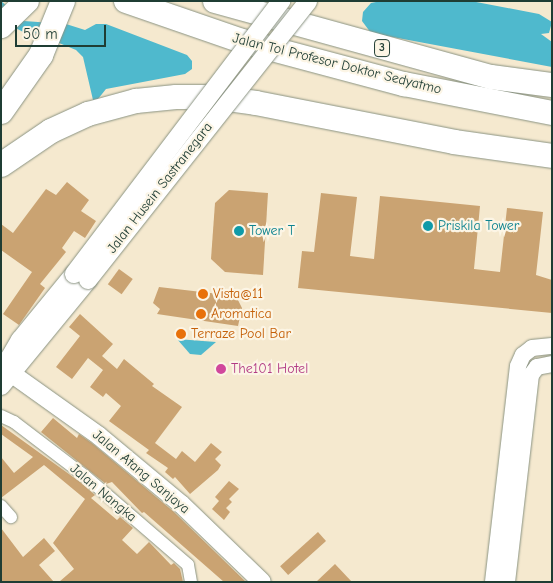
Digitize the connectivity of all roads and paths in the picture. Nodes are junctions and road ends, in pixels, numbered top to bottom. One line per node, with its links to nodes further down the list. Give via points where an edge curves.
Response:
1 (27, 1): 7 (highway)
2 (63, 1): 9 (highway, via 50,37 28,76)
3 (126, 1): 10 (highway, Jalan Tol Profesor Doktor Sedyatmo / 3, via 242,41 404,84)
4 (215, 1): 8 (highway, Jalan Tol Profesor Doktor Sedyatmo / 3, via 491,77)
5 (281, 1): 13 (main road, Jalan Husein Sastranegara, bridge)
6 (308, 1): 13 (main road, Jalan Husein Sastranegara, bridge)
7 (1, 26)
8 (552, 85)
9 (1, 112)
10 (550, 113)
11 (552, 156): 12 (highway, via 454,142 256,103 214,97 176,97 136,101 88,114 45,134)
12 (1, 165)
13 (81, 277): 15 (main road, Jalan Husein Sastranegara); 17 (main road, Jalan Husein Sastranegara, via 20,340)
14 (552, 346): 25 (street, via 532,348 523,355 518,366)
15 (32, 350): 17 (main road, Jalan Husein Sastranegara); 18 (main road, via 30,370)
16 (552, 364): 26 (street, via 537,367 531,376)
17 (5, 375): 18 (main road, Jalan Atang Sanjaya)
18 (39, 391): 19 (main road, via 20,388); 24 (main road, Jalan Atang Sanjaya, via 181,504)
19 (1, 392)
20 (1, 416): 23 (street, Jalan Nangka, via 14,422 85,476 188,565)
21 (1, 506): 22 (street)
22 (11, 517)
23 (191, 582)
24 (262, 582)
25 (493, 582)
26 (507, 582)

